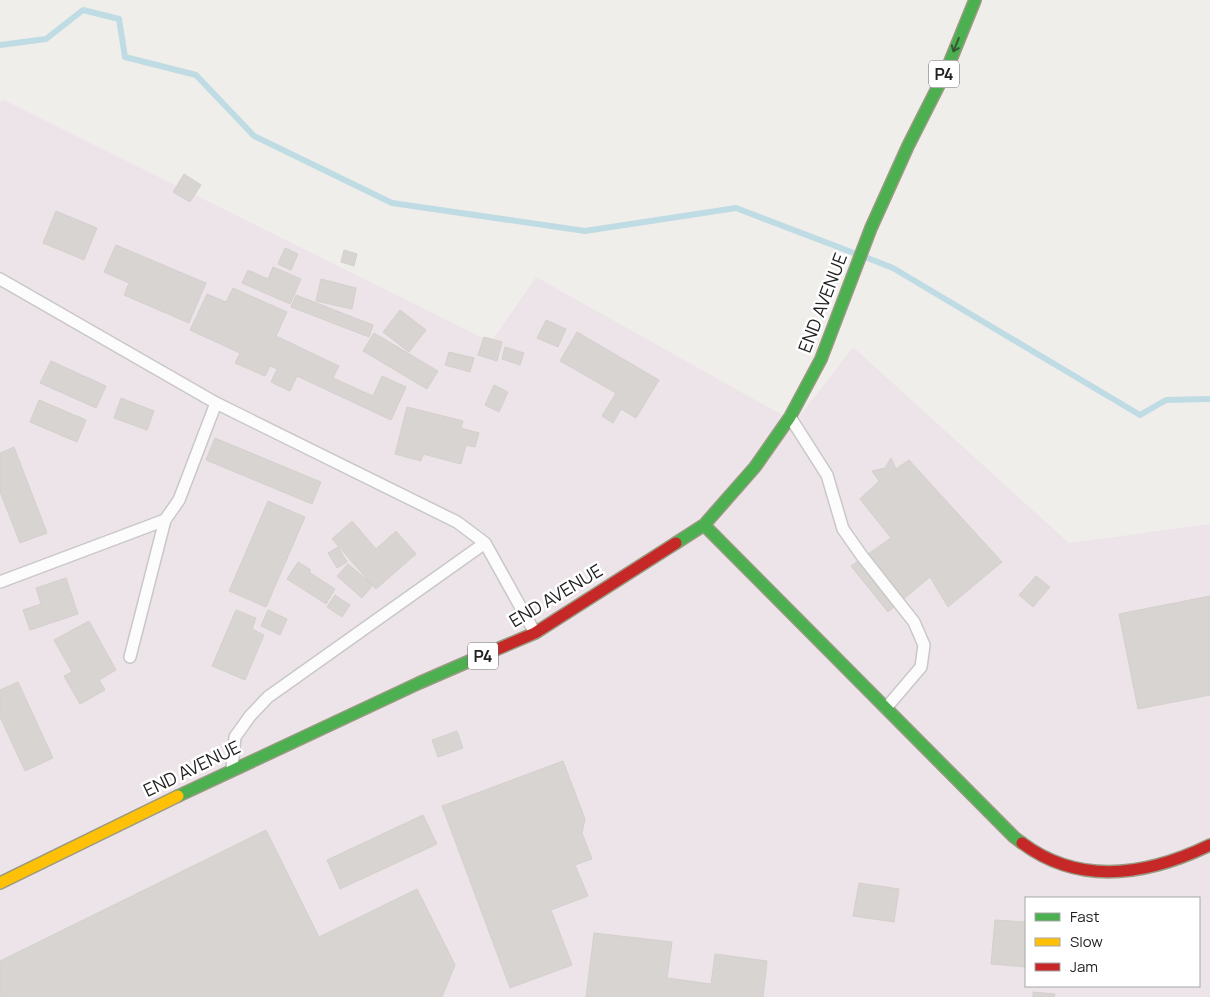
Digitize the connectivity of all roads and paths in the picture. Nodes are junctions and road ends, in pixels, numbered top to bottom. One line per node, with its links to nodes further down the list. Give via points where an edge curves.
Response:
1 (975, 0): 3 (main road, END AVENUE / P4, one-way to 3, via 947,69)
2 (917, 104): 3 (main road, END AVENUE / P4)
3 (908, 146): 6 (main road, END AVENUE / P4, via 871,228 821,360)
4 (0, 279): 5 (lane)
5 (216, 403): 7 (lane, via 179,500); 9 (lane, via 457,522)
6 (790, 417): 8 (main road, END AVENUE / P4, via 755,467); 13 (lane, via 827,475 843,529 914,622 924,645 921,667)
7 (166, 520): 10 (lane); 12 (lane)
8 (704, 524): 11 (main road, END AVENUE / P4); 13 (main road)
9 (485, 543): 11 (lane); 14 (lane, via 268,697 235,737)
10 (0, 582)
11 (535, 633): 14 (main road, END AVENUE / P4)
12 (130, 657)
13 (886, 708): 15 (main road, via 1014,837 1038,854 1096,872 1124,873 1186,858)
14 (232, 769): 16 (main road, END AVENUE / P4)
15 (1210, 845)
16 (0, 883)

